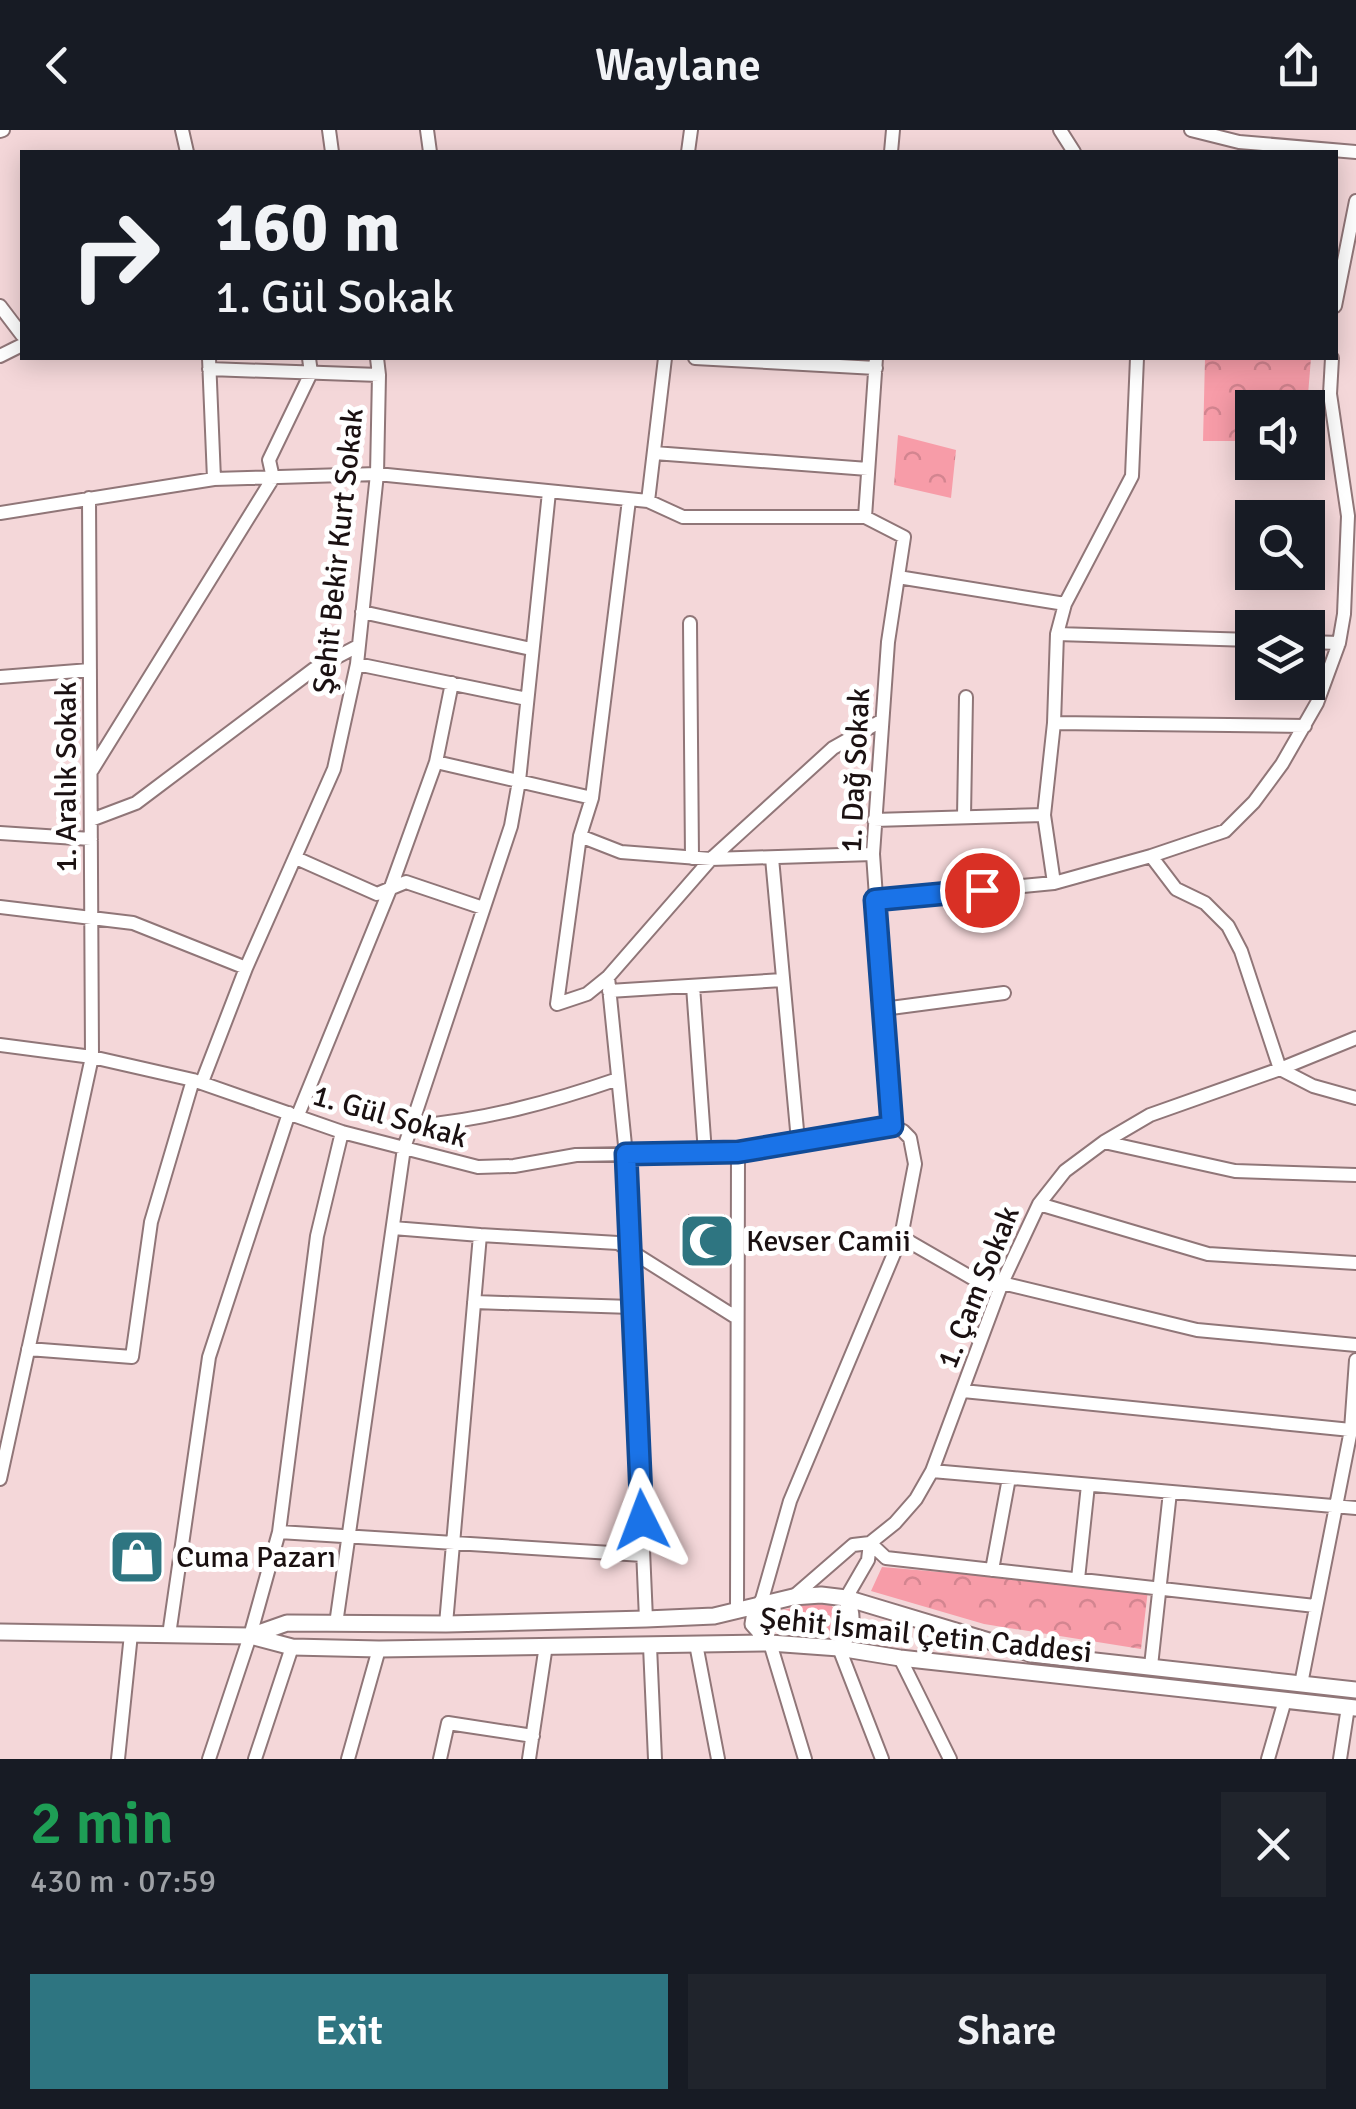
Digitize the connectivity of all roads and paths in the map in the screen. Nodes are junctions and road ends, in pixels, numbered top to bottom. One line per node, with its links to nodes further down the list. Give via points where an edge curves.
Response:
1 (1192, 130): 3 (street)
2 (1304, 130): 3 (street)
3 (1305, 148): 4 (street)
4 (1330, 150)
5 (1356, 201): 6 (street)
6 (1338, 291)
7 (0, 306): 8 (street)
8 (20, 332)
9 (309, 360): 17 (street)
10 (377, 360): 18 (street, Şehit Bekir Kurt Sokak)
11 (665, 360): 19 (street)
12 (767, 360): 16 (street)
13 (1137, 360): 31 (street, via 1132,476)
14 (1332, 360): 37 (street, via 1330,394 1348,516)
15 (209, 363): 17 (street); 23 (street)
16 (876, 363): 20 (street)
17 (310, 372): 18 (street); 22 (street, via 269,460)
18 (379, 375): 21 (street, Şehit Bekir Kurt Sokak)
19 (654, 453): 20 (street); 27 (street)
20 (868, 469): 29 (street)
21 (377, 474): 22 (street); 24 (street); 32 (street, Şehit Bekir Kurt Sokak)
22 (272, 478): 23 (street); 50 (street)
23 (214, 480): 25 (street)
24 (549, 492): 26 (street); 39 (street)
25 (89, 498): 28 (street); 41 (street, 1. Aralık Sokak)
26 (629, 500): 27 (street); 52 (street)
27 (648, 502): 29 (street, via 683,516)
28 (0, 513)
29 (865, 517): 30 (street, 1. Dağ Sokak, via 904,537)
30 (898, 577): 31 (street); 46 (street, 1. Dağ Sokak)
31 (1064, 604): 34 (street)
32 (362, 612): 38 (street, Şehit Bekir Kurt Sokak); 39 (street)
33 (690, 624): 63 (street)
34 (1057, 634): 35 (street); 47 (street)
35 (1235, 639)
36 (1325, 643): 37 (street)
37 (1339, 643): 48 (street)
38 (358, 646): 40 (street, Şehit Bekir Kurt Sokak); 55 (street, via 314,670 136,802)
39 (531, 650): 45 (street)
40 (357, 664): 43 (street); 62 (street, Şehit Bekir Kurt Sokak, via 334,769)
41 (90, 670): 42 (street); 50 (street, 1. Aralık Sokak)
42 (0, 677)
43 (452, 683): 45 (street); 49 (street)
44 (966, 697): 54 (street)
45 (527, 698): 51 (street)
46 (881, 721): 56 (street, 1. Dağ Sokak); 65 (street, via 833,748)
47 (1054, 723): 48 (street); 53 (street)
48 (1305, 726): 61 (street, via 1254,802 1225,831)
49 (436, 762): 51 (street); 67 (street)
50 (90, 772): 55 (street, 1. Aralık Sokak)
51 (518, 781): 52 (street); 70 (street, via 511,826)
52 (592, 798): 58 (street)
53 (1044, 816): 54 (street); 66 (street)
54 (964, 817): 56 (street)
55 (91, 820): 59 (street, 1. Aralık Sokak)
56 (874, 820): 60 (street, 1. Dağ Sokak)
57 (0, 833): 59 (street)
58 (580, 836): 63 (street, via 621,852); 74 (street, via 557,1004)
59 (91, 839): 71 (street, 1. Aralık Sokak)
60 (873, 854): 64 (street); 68 (street, 1. Dağ Sokak)
61 (1151, 856): 66 (street); 81 (street, via 1176,889 1228,926)
62 (296, 858): 67 (street, via 377,894); 72 (street, Şehit Bekir Kurt Sokak)
63 (692, 858): 65 (street)
64 (772, 858): 65 (street); 73 (street)
65 (712, 859): 74 (street)
66 (1054, 883): 68 (street)
67 (392, 888): 70 (street, via 406,882); 85 (street)
68 (875, 900): 77 (street, 1. Dağ Sokak)
69 (0, 908): 71 (street)
70 (483, 908): 86 (street)
71 (92, 918): 72 (street, via 133,923); 80 (street, 1. Aralık Sokak)
72 (246, 968): 83 (street, Şehit Bekir Kurt Sokak)
73 (783, 980): 75 (street); 89 (street)
74 (609, 984): 75 (street); 82 (street)
75 (693, 986): 92 (street)
76 (1004, 993): 77 (street)
77 (883, 1009): 87 (street, 1. Dağ Sokak)
78 (1356, 1038): 81 (street, 1. Çam Sokak)
79 (0, 1044): 80 (street, 1. Gül Sokak)
80 (92, 1056): 83 (street, 1. Gül Sokak); 107 (street, 1. Aralık Sokak)
81 (1280, 1069): 84 (street); 90 (street, 1. Çam Sokak, via 1150,1115)
82 (618, 1079): 86 (street, via 507,1113); 94 (street)
83 (198, 1081): 85 (street, 1. Gül Sokak); 107 (street, Şehit Bekir Kurt Sokak, via 151,1222 132,1357)
84 (1356, 1098)
85 (294, 1114): 88 (street, 1. Gül Sokak); 137 (street, via 210,1357)
86 (414, 1126): 91 (street)
87 (892, 1126): 89 (street, 1. Gül Sokak); 99 (street, via 910,1138 915,1164)
88 (342, 1132): 91 (street, 1. Gül Sokak); 119 (street, via 317,1236)
89 (798, 1141): 93 (street, 1. Gül Sokak)
90 (1104, 1142): 95 (street, via 1235,1171); 96 (street, 1. Çam Sokak, via 1064,1171)
91 (404, 1148): 94 (street, 1. Gül Sokak, via 478,1166); 97 (street)
92 (706, 1152): 93 (street, 1. Gül Sokak); 94 (street, 1. Gül Sokak)
93 (738, 1152): 105 (street)
94 (626, 1154): 100 (street)
95 (1356, 1175)
96 (1039, 1204): 101 (street, via 1208,1254); 102 (street, 1. Çam Sokak)
97 (393, 1228): 98 (street); 120 (street)
98 (480, 1236): 100 (street, via 618,1243); 103 (street)
99 (901, 1237): 102 (street, via 986,1286); 129 (street, via 790,1501)
100 (630, 1252): 104 (street); 105 (street)
101 (1356, 1263)
102 (1002, 1283): 106 (street, via 1197,1330); 109 (street, 1. Çam Sokak)
103 (474, 1302): 104 (street); 121 (street)
104 (632, 1307): 123 (street)
105 (738, 1318): 131 (street)
106 (1356, 1345)
107 (28, 1349): 111 (street, 1. Aralık Sokak)
108 (1356, 1360): 110 (street)
109 (963, 1391): 110 (street); 112 (street, 1. Çam Sokak)
110 (1351, 1430): 117 (street)
111 (3, 1455): 114 (street, 1. Aralık Sokak)
112 (932, 1472): 113 (street); 122 (street, 1. Çam Sokak, via 896,1523)
113 (1009, 1478): 115 (street); 124 (street)
114 (0, 1479)
115 (1088, 1485): 116 (street); 125 (street)
116 (1170, 1492): 117 (street); 126 (street)
117 (1336, 1506): 118 (street); 130 (street)
118 (1356, 1508)
119 (278, 1532): 120 (street); 138 (street)
120 (348, 1536): 121 (street); 133 (street)
121 (453, 1543): 123 (street); 134 (street)
122 (870, 1543): 124 (street, via 886,1558); 127 (street, via 853,1546); 128 (street)
123 (643, 1555): 132 (street)
124 (992, 1570): 125 (street)
125 (1078, 1580): 126 (street)
126 (1159, 1588): 130 (street); 148 (street)
127 (793, 1597): 128 (street, Şehit İsmail Çetin Caddesi); 129 (street, Şehit İsmail Çetin Caddesi)
128 (846, 1598): 145 (street, via 852,1624); 148 (street, Şehit İsmail Çetin Caddesi, via 1032,1654)
129 (761, 1603): 131 (street, Şehit İsmail Çetin Caddesi); 139 (street, via 752,1624)
130 (1315, 1606): 149 (street)
131 (737, 1609): 132 (street, Şehit İsmail Çetin Caddesi)
132 (646, 1619): 134 (street, Şehit İsmail Çetin Caddesi)
133 (336, 1624): 134 (street, Şehit İsmail Çetin Caddesi); 138 (street, Şehit İsmail Çetin Caddesi, via 287,1623)
134 (446, 1624): 144 (street)
135 (0, 1632): 136 (street, Şehit İsmail Çetin Caddesi)
136 (131, 1634): 137 (street, Şehit İsmail Çetin Caddesi); 154 (street)
137 (169, 1635): 138 (street, Şehit İsmail Çetin Caddesi)
138 (250, 1636): 143 (street, Şehit İsmail Çetin Caddesi); 155 (street)
139 (770, 1643): 140 (street, Şehit İsmail Çetin Caddesi); 145 (street, Şehit İsmail Çetin Caddesi); 162 (street)
140 (696, 1644): 142 (street, Şehit İsmail Çetin Caddesi); 161 (street)
141 (546, 1645): 142 (street, Şehit İsmail Çetin Caddesi); 144 (street, Şehit İsmail Çetin Caddesi); 153 (street)
142 (650, 1646): 160 (street)
143 (292, 1647): 146 (street, Şehit İsmail Çetin Caddesi); 156 (street)
144 (447, 1648): 146 (street, Şehit İsmail Çetin Caddesi)
145 (838, 1648): 147 (street, Şehit İsmail Çetin Caddesi); 163 (street)
146 (379, 1649): 157 (street)
147 (900, 1658): 151 (street, Şehit İsmail Çetin Caddesi); 164 (street)
148 (1150, 1666): 149 (street, Şehit İsmail Çetin Caddesi)
149 (1301, 1684): 150 (street, Şehit İsmail Çetin Caddesi); 151 (street)
150 (1356, 1690)
151 (1291, 1701): 152 (street, Şehit İsmail Çetin Caddesi); 165 (street)
152 (1352, 1707): 166 (street)
153 (533, 1736): 158 (street, via 448,1723); 159 (street)
154 (118, 1759)
155 (208, 1759)
156 (255, 1759)
157 (348, 1759)
158 (440, 1759)
159 (529, 1759)
160 (655, 1759)
161 (718, 1759)
162 (805, 1759)
163 (882, 1759)
164 (950, 1759)
165 (1268, 1759)
166 (1340, 1759)

